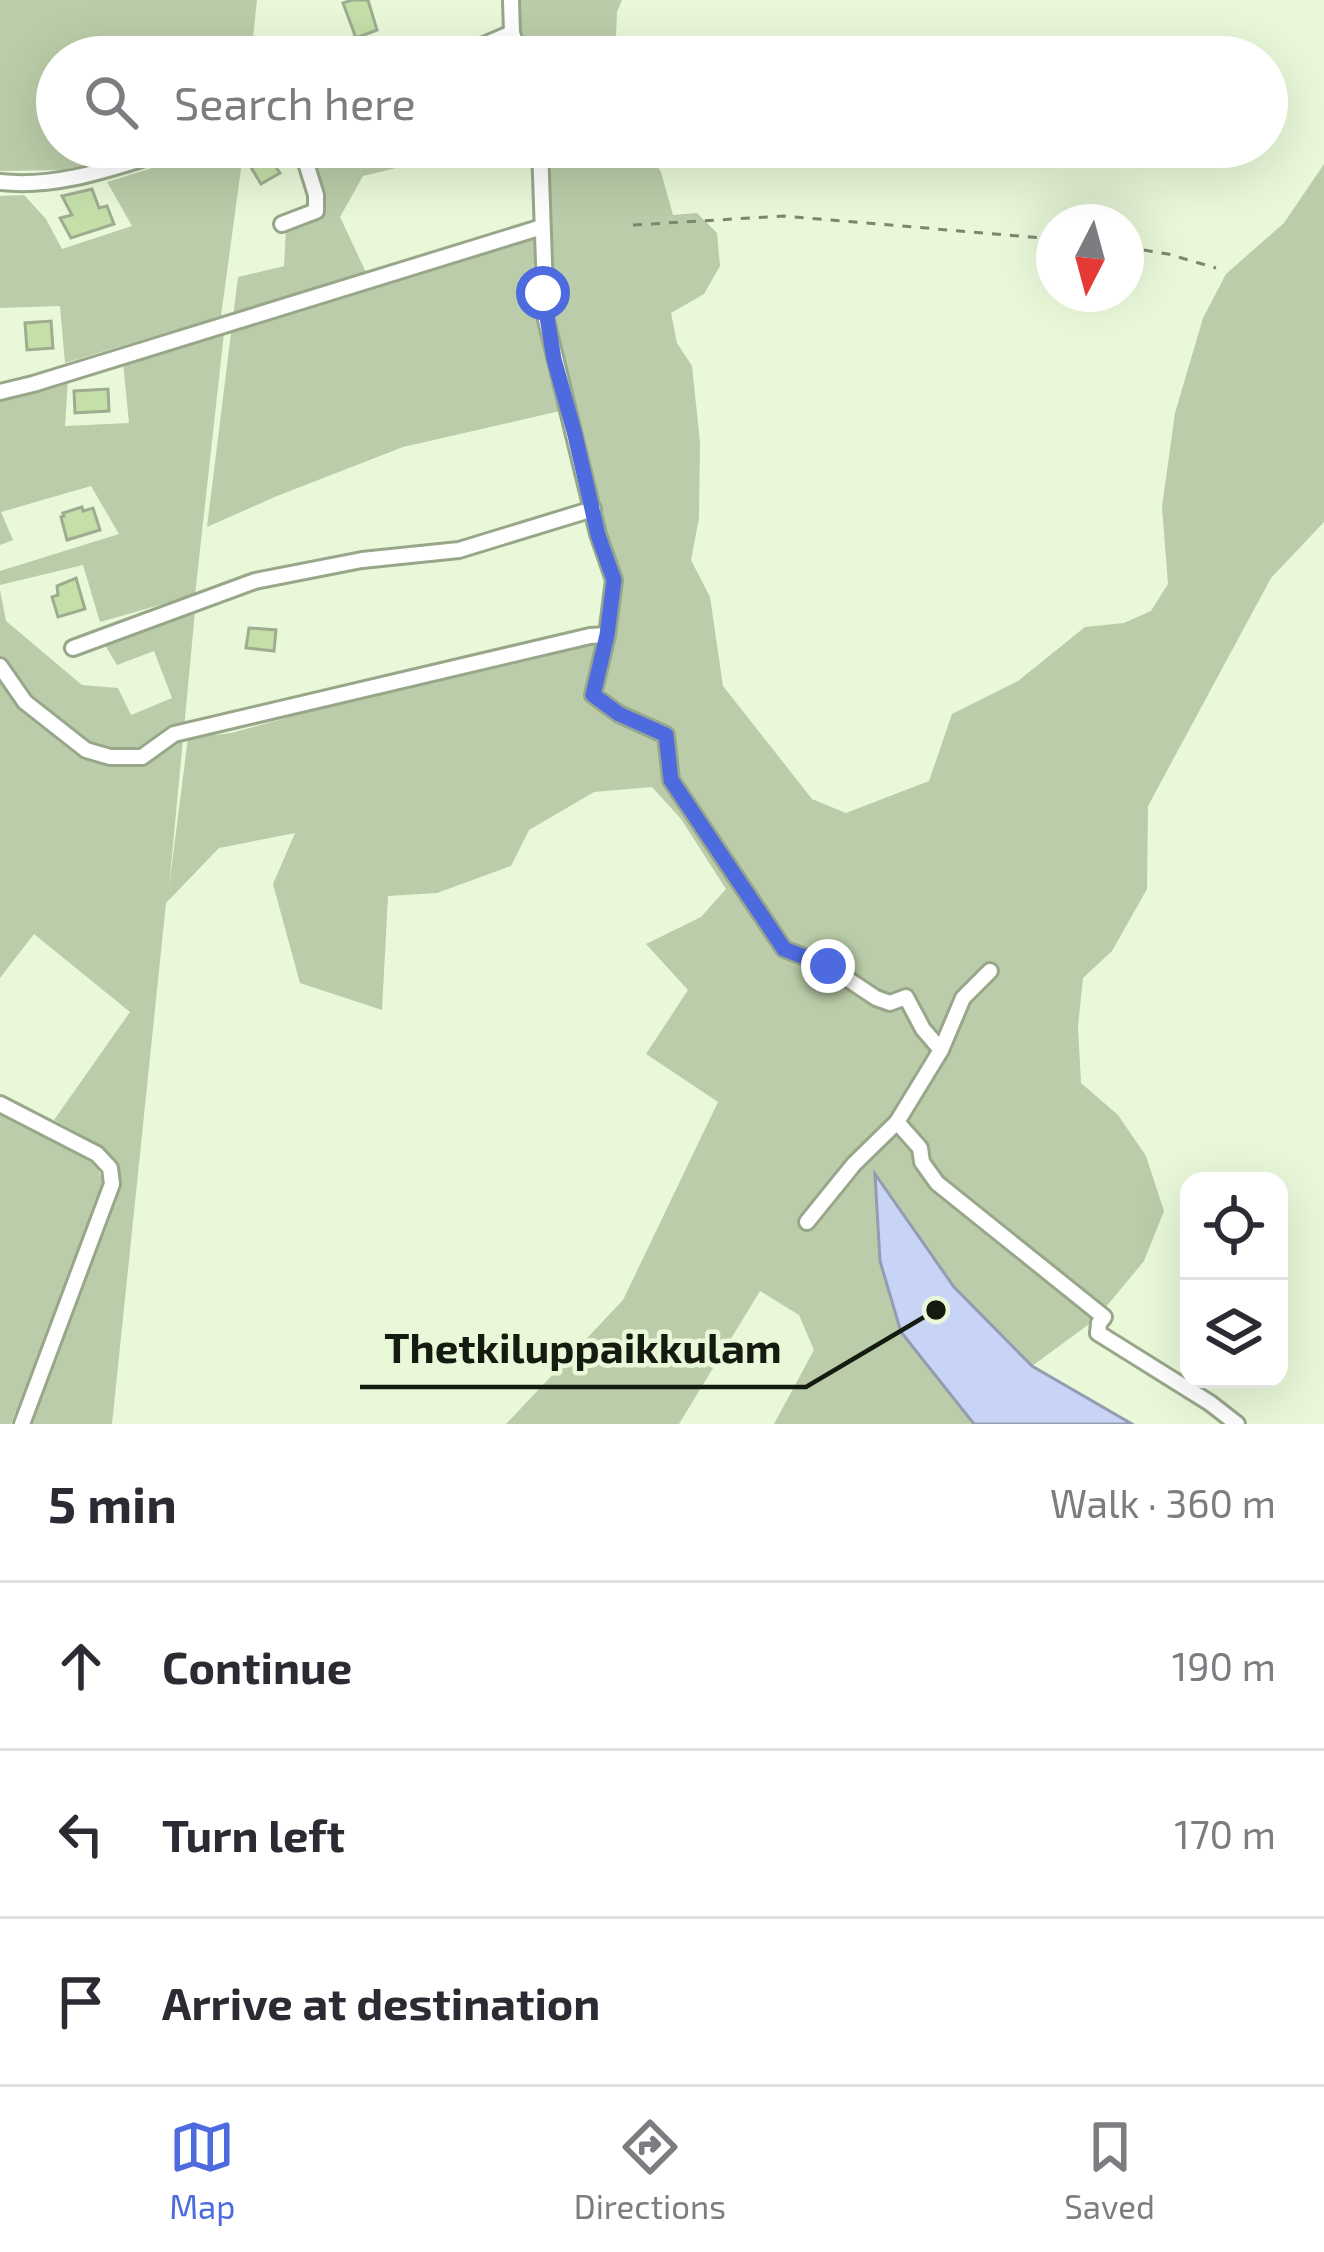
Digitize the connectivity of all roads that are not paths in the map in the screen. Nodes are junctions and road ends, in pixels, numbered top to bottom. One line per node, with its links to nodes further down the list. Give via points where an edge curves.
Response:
1 (511, 0): 2 (street)
2 (512, 33): 3 (street); 4 (street)
3 (505, 36)
4 (513, 36)
5 (109, 168): 8 (street, via 64,181)
6 (308, 168): 9 (street, via 316,211)
7 (541, 168): 10 (street)
8 (0, 182)
9 (282, 224)
10 (542, 227): 11 (street); 12 (street, via 546,320)
11 (0, 392)
12 (593, 509): 13 (street, via 614,580); 14 (street, via 459,550 255,581)
13 (607, 635): 15 (street, via 174,734 142,757 86,750 25,702); 17 (street, via 593,695 666,735 671,780 784,949 890,1004 906,997)
14 (73, 648)
15 (0, 666)
16 (990, 971): 17 (street, via 962,998)
17 (941, 1050): 19 (street)
18 (0, 1104): 21 (street, via 97,1154 112,1184)
19 (897, 1122): 20 (street); 22 (street, via 937,1183 1104,1317 1098,1333)
20 (807, 1222)
21 (22, 1424)
22 (1238, 1424)

